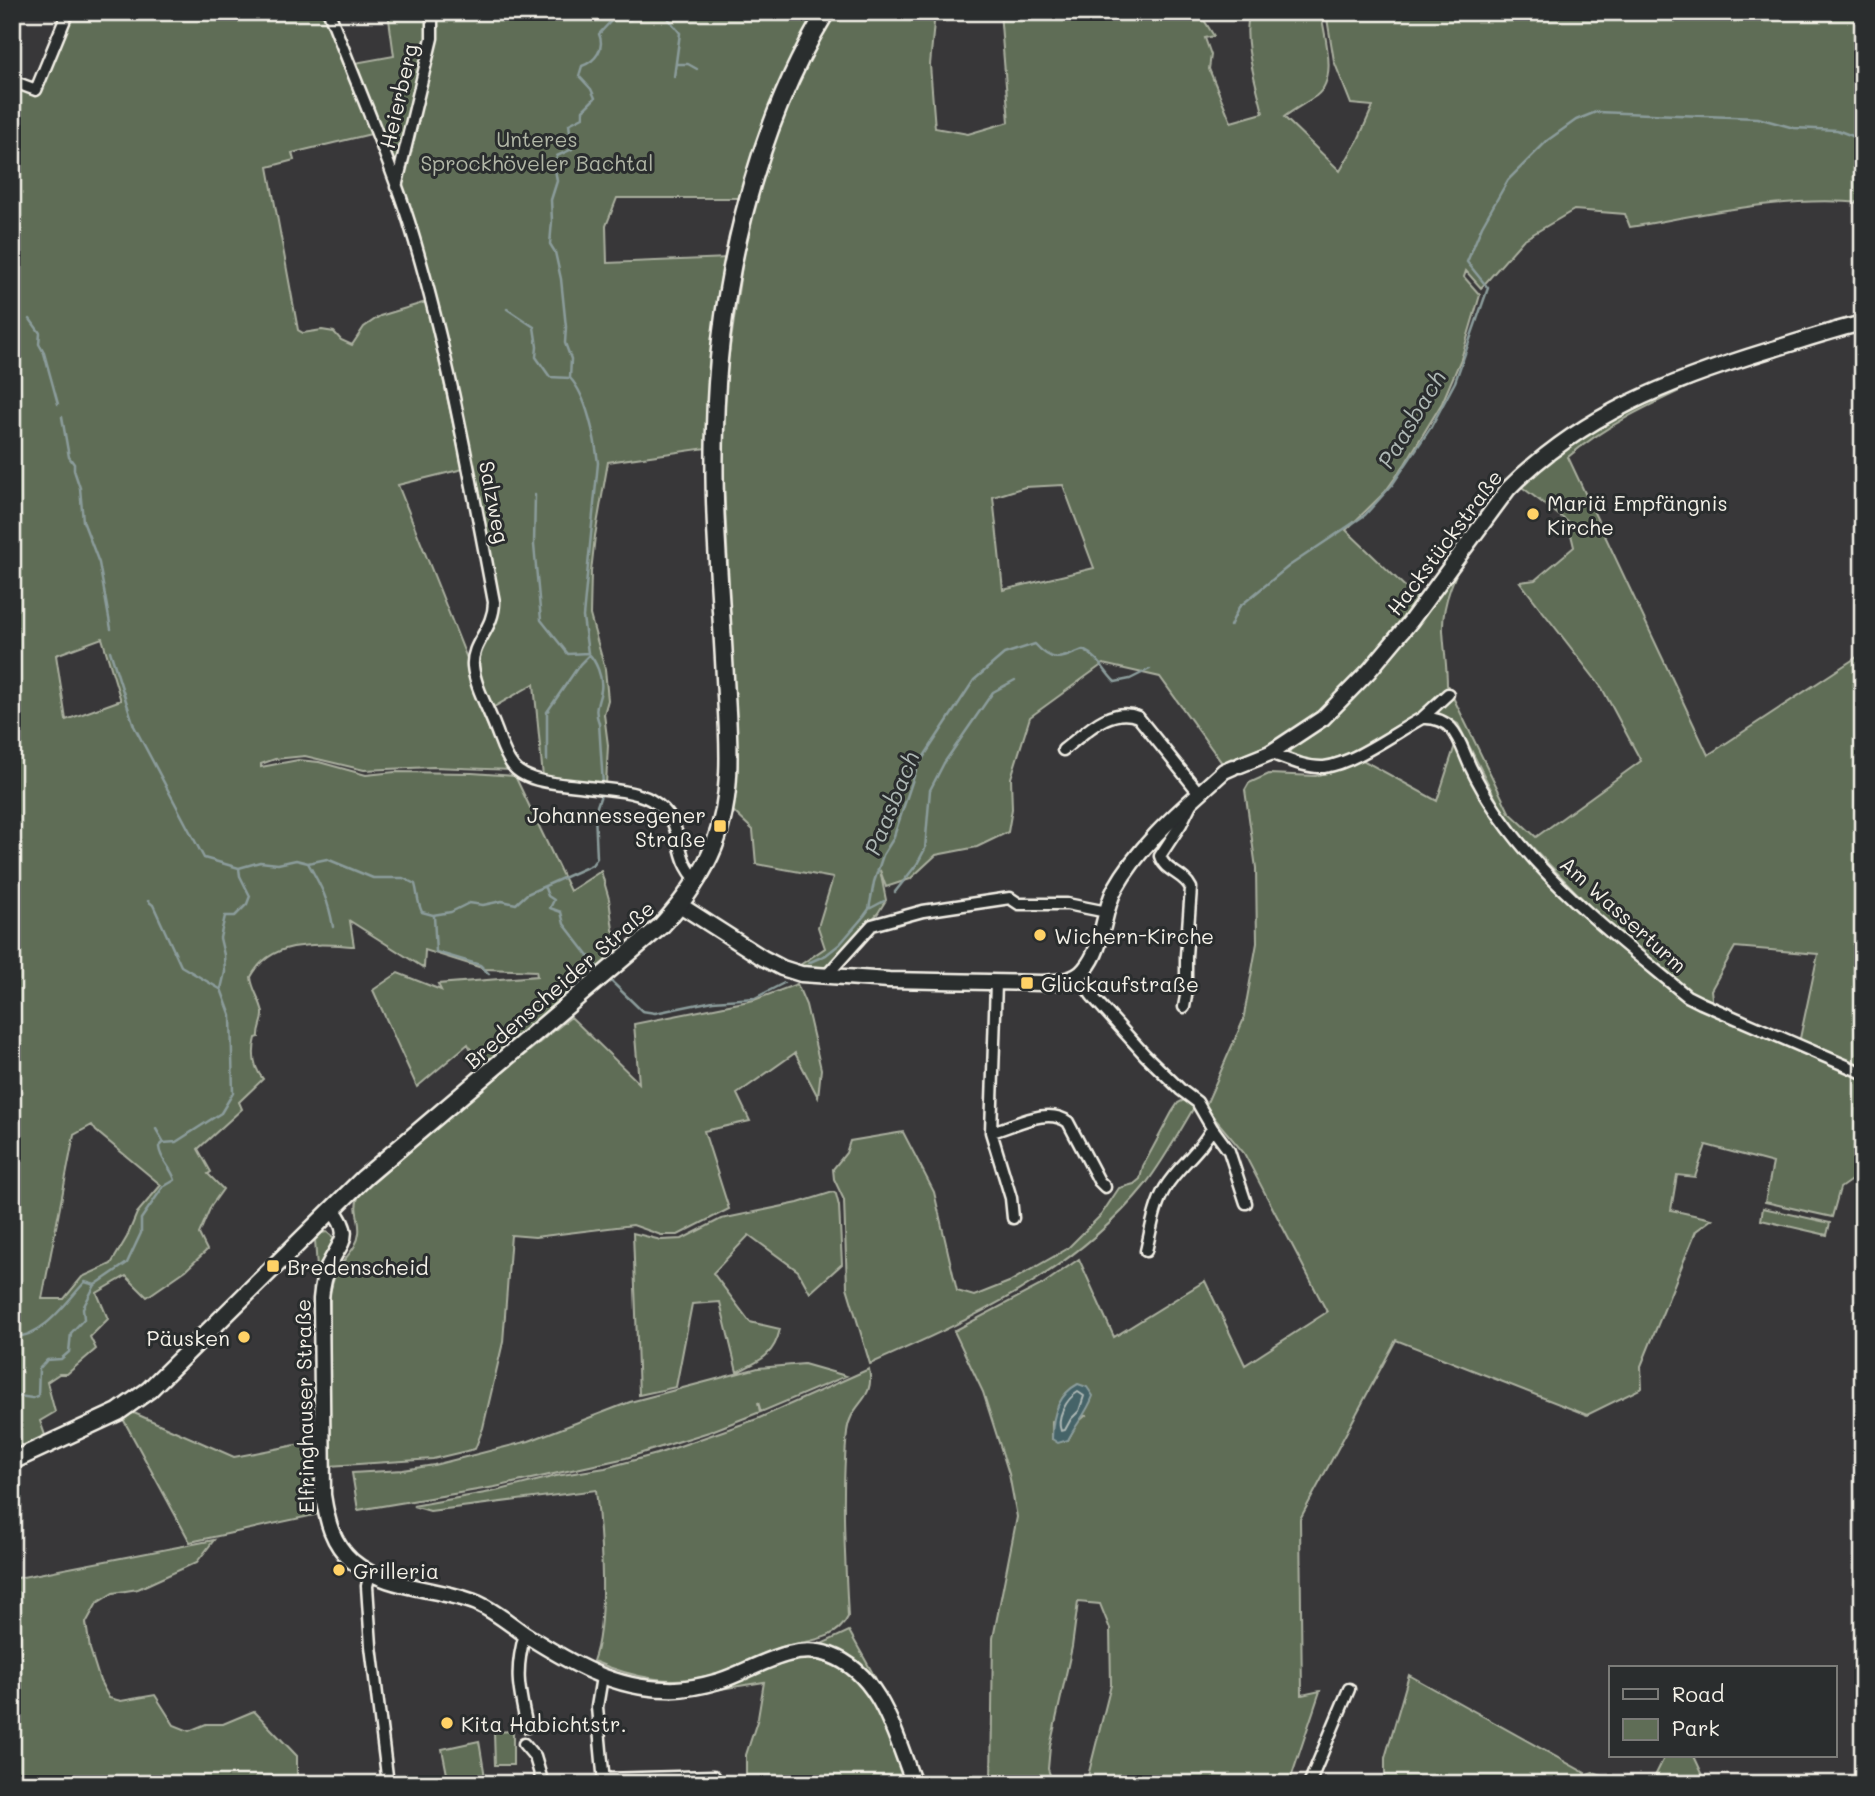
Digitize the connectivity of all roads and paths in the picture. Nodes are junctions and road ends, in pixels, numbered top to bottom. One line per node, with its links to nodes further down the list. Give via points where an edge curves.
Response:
1 (68, 12): 5 (street, via 36,90)
2 (329, 12): 6 (street, Salzweg)
3 (432, 12): 6 (street, Heierberg, via 432,38)
4 (826, 12): 13 (main road, Bredenscheider Straße, via 781,102 733,264 714,455 729,770 715,845)
5 (12, 81)
6 (396, 188): 13 (street, Salzweg, via 436,325 468,463 494,602 492,619 474,654 475,674 507,755 526,775 638,794 663,809 679,836 683,862)
7 (1863, 323): 11 (street, Hackstückstraße, via 1681,380 1573,433 1508,489 1369,671 1323,718)
8 (1448, 694): 9 (street)
9 (1423, 718): 11 (street, via 1335,765 1307,765); 20 (street, Am Wasserturm, via 1448,724 1488,800 1530,856 1687,996)
10 (1063, 750): 12 (street, via 1116,713 1128,713 1138,717)
11 (1270, 753): 12 (street, Hackstückstraße, via 1224,771)
12 (1196, 798): 15 (street, Hackstückstraße, via 1138,856 1115,890); 19 (street, via 1160,856 1191,888)
13 (697, 880): 14 (main road, Bredenscheider Straße)
14 (680, 905): 16 (street, via 782,968); 25 (main road, Bredenscheider Straße, via 647,939)
15 (1107, 912): 16 (street, via 1067,904 1019,904 1010,898 923,911 872,925); 17 (street, Hackstückstraße, via 1093,957)
16 (826, 976): 18 (street)
17 (1078, 976): 18 (street, via 1041,983); 21 (street, via 1144,1055 1197,1102)
18 (996, 983): 22 (street)
19 (1184, 1007)
20 (1863, 1073)
21 (1212, 1128): 24 (street, via 1229,1151); 27 (street, via 1165,1187)
22 (991, 1132): 23 (street, via 1060,1115); 26 (street)
23 (1105, 1187)
24 (1246, 1203)
25 (332, 1209): 28 (main road, Bredenscheider Straße, via 140,1398); 29 (street, Elfringhauser Straße, via 345,1231 326,1274 321,1299 323,1495 333,1536 351,1560)
26 (1013, 1218)
27 (1146, 1251)
28 (12, 1461)
29 (370, 1573): 30 (street, Elfringhauser Straße, via 475,1602); 37 (street, via 371,1646)
30 (525, 1634): 31 (street, Elfringhauser Straße); 33 (street, via 517,1679)
31 (602, 1677): 36 (street, via 597,1707); 39 (street, Elfringhauser Straße, via 635,1686 681,1689 720,1681 793,1653 830,1655 853,1668 872,1690)
32 (1349, 1689): 40 (street)
33 (527, 1727)
34 (524, 1744): 38 (street, via 535,1757)
35 (714, 1776): 36 (street)
36 (604, 1781)
37 (388, 1784)
38 (543, 1784)
39 (914, 1784)
40 (1309, 1784)

